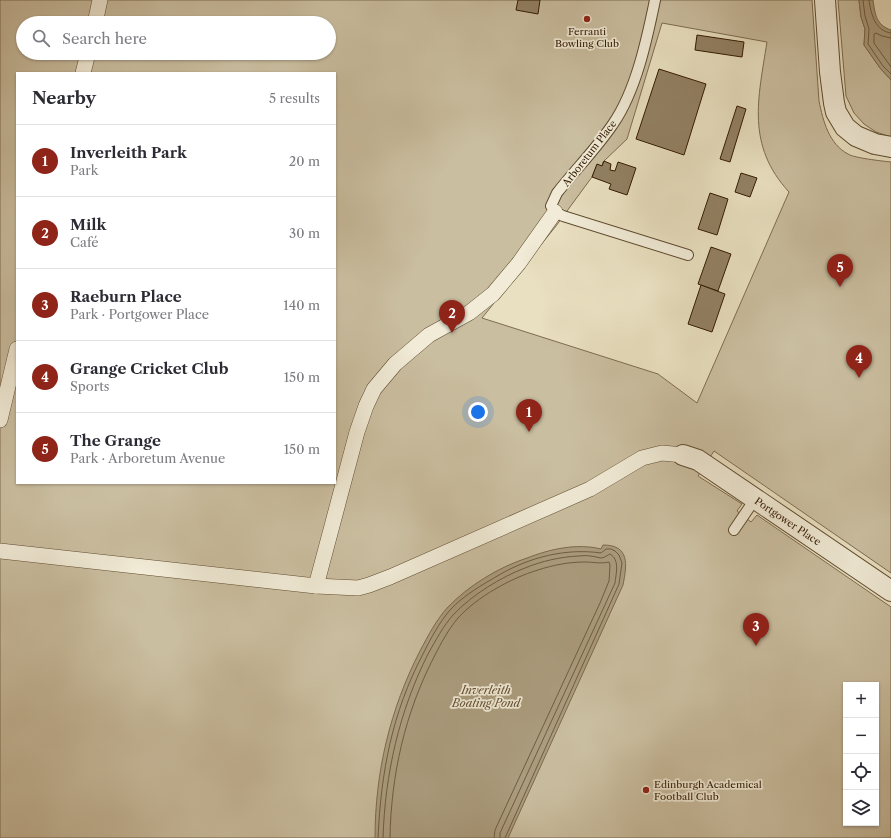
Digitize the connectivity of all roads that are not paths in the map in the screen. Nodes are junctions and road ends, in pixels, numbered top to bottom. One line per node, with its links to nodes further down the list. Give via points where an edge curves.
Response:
1 (100, 0): 4 (street)
2 (655, 0): 8 (lane, Arboretum Place, via 644,50 624,105 613,124 557,193 551,206)
3 (825, 0): 7 (street, via 830,72 836,112 845,126 856,136)
4 (97, 16)
5 (86, 60): 6 (street)
6 (83, 72)
7 (891, 147)
8 (555, 212): 9 (lane); 16 (street, via 493,294 470,313 429,335 395,364 374,389 356,432)
9 (688, 255)
10 (16, 353): 11 (street)
11 (0, 420)
12 (683, 454): 13 (street, Portgower Place, via 698,460); 16 (street, via 662,453 642,458 590,489 369,585 358,588)
13 (756, 499): 14 (lane); 17 (street, Portgower Place)
14 (734, 530)
15 (0, 551): 16 (street)
16 (316, 586)
17 (891, 591)

